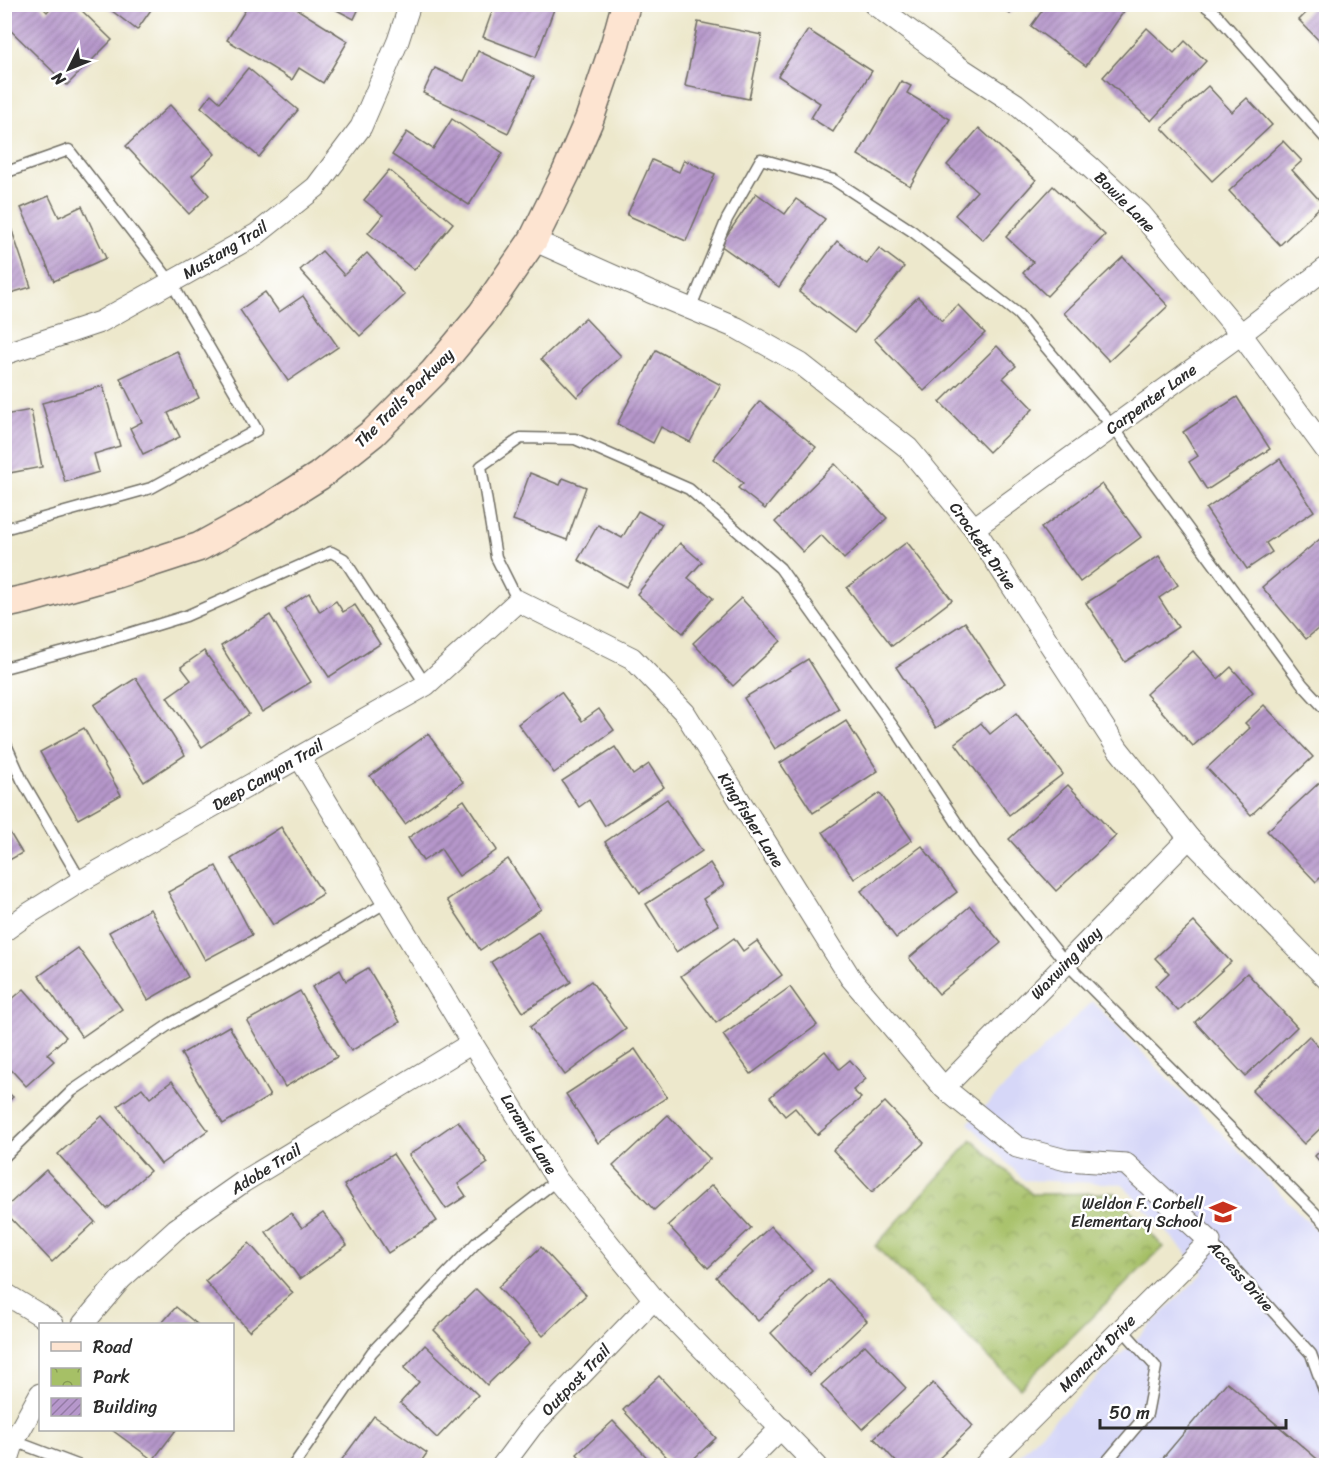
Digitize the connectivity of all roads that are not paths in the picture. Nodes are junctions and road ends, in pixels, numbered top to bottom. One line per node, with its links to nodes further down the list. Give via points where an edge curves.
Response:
1 (410, 4): 9 (street, Mustang Trail, via 361,127 316,187 257,234)
2 (626, 4): 7 (street, The Trails Parkway, via 589,120)
3 (874, 4): 11 (street, Bowie Lane, via 1016,104 1089,166 1140,214)
4 (1203, 4): 5 (lane)
5 (1326, 139)
6 (4, 173): 9 (lane, via 69,150)
7 (533, 240): 10 (street, Crockett Drive); 18 (street, The Trails Parkway, via 482,314 434,372 373,433 319,476 199,547)
8 (1326, 268): 11 (street, Carpenter Lane)
9 (171, 282): 12 (street, Mustang Trail, via 100,322); 15 (lane, via 257,430 151,488)
10 (690, 309): 13 (lane, via 727,219 761,159 834,180 912,231 1018,314); 16 (street, Crockett Drive, via 737,328 801,364 843,396 908,448)
11 (1241, 334): 13 (street, Carpenter Lane); 14 (street, Bowie Lane)
12 (4, 354)
13 (1113, 427): 16 (street, Carpenter Lane); 21 (lane, via 1303,685)
14 (1326, 450)
15 (4, 528)
16 (974, 528): 24 (street, Crockett Drive, via 1118,750)
17 (518, 601): 20 (street, Deep Canyon Trail); 28 (lane, via 496,557 481,466 521,438 575,439 688,489 780,568 897,732 976,852); 31 (street, Kingfisher Lane, via 632,658 685,713 850,976)
18 (4, 604)
19 (4, 668): 20 (lane, via 186,616 331,552 344,559)
20 (426, 685): 23 (street, Deep Canyon Trail)
21 (1326, 710)
22 (4, 740): 25 (lane, via 22,780)
23 (300, 758): 25 (street, Deep Canyon Trail); 26 (street, Laramie Lane)
24 (1189, 838): 28 (street, Waxwing Way); 29 (street, Crockett Drive)
25 (81, 881): 27 (street, Deep Canyon Trail)
26 (387, 902): 30 (street, Laramie Lane); 32 (lane, via 170,1024 72,1091)
27 (4, 931)
28 (1066, 963): 31 (street, Waxwing Way); 34 (lane)
29 (1326, 978)
30 (472, 1043): 33 (street, Laramie Lane); 39 (street, Adobe Trail, via 243,1182 176,1229 121,1279)
31 (944, 1088): 35 (street, Access Drive, via 1017,1147 1066,1160 1126,1164)
32 (4, 1157)
33 (557, 1180): 37 (street, Laramie Lane); 47 (lane, via 477,1242 372,1352)
34 (1326, 1224)
35 (1210, 1241): 40 (street, Monarch Drive); 42 (lane, Access Drive, via 1311,1354)
36 (4, 1293): 38 (street)
37 (654, 1299): 43 (street, Laramie Lane); 48 (street, Outpost Trail, via 532,1426)
38 (51, 1323)
39 (84, 1323)
40 (1122, 1329): 51 (street, Monarch Drive); 52 (lane, via 1156,1367 1147,1414)
41 (39, 1396): 44 (street)
42 (1326, 1396)
43 (781, 1428): 49 (street); 50 (street, Laramie Lane)
44 (14, 1441): 45 (street); 46 (lane)
45 (6, 1466)
46 (80, 1466)
47 (293, 1466)
48 (502, 1466)
49 (743, 1466)
50 (817, 1466)
51 (984, 1466)
52 (1103, 1466)

